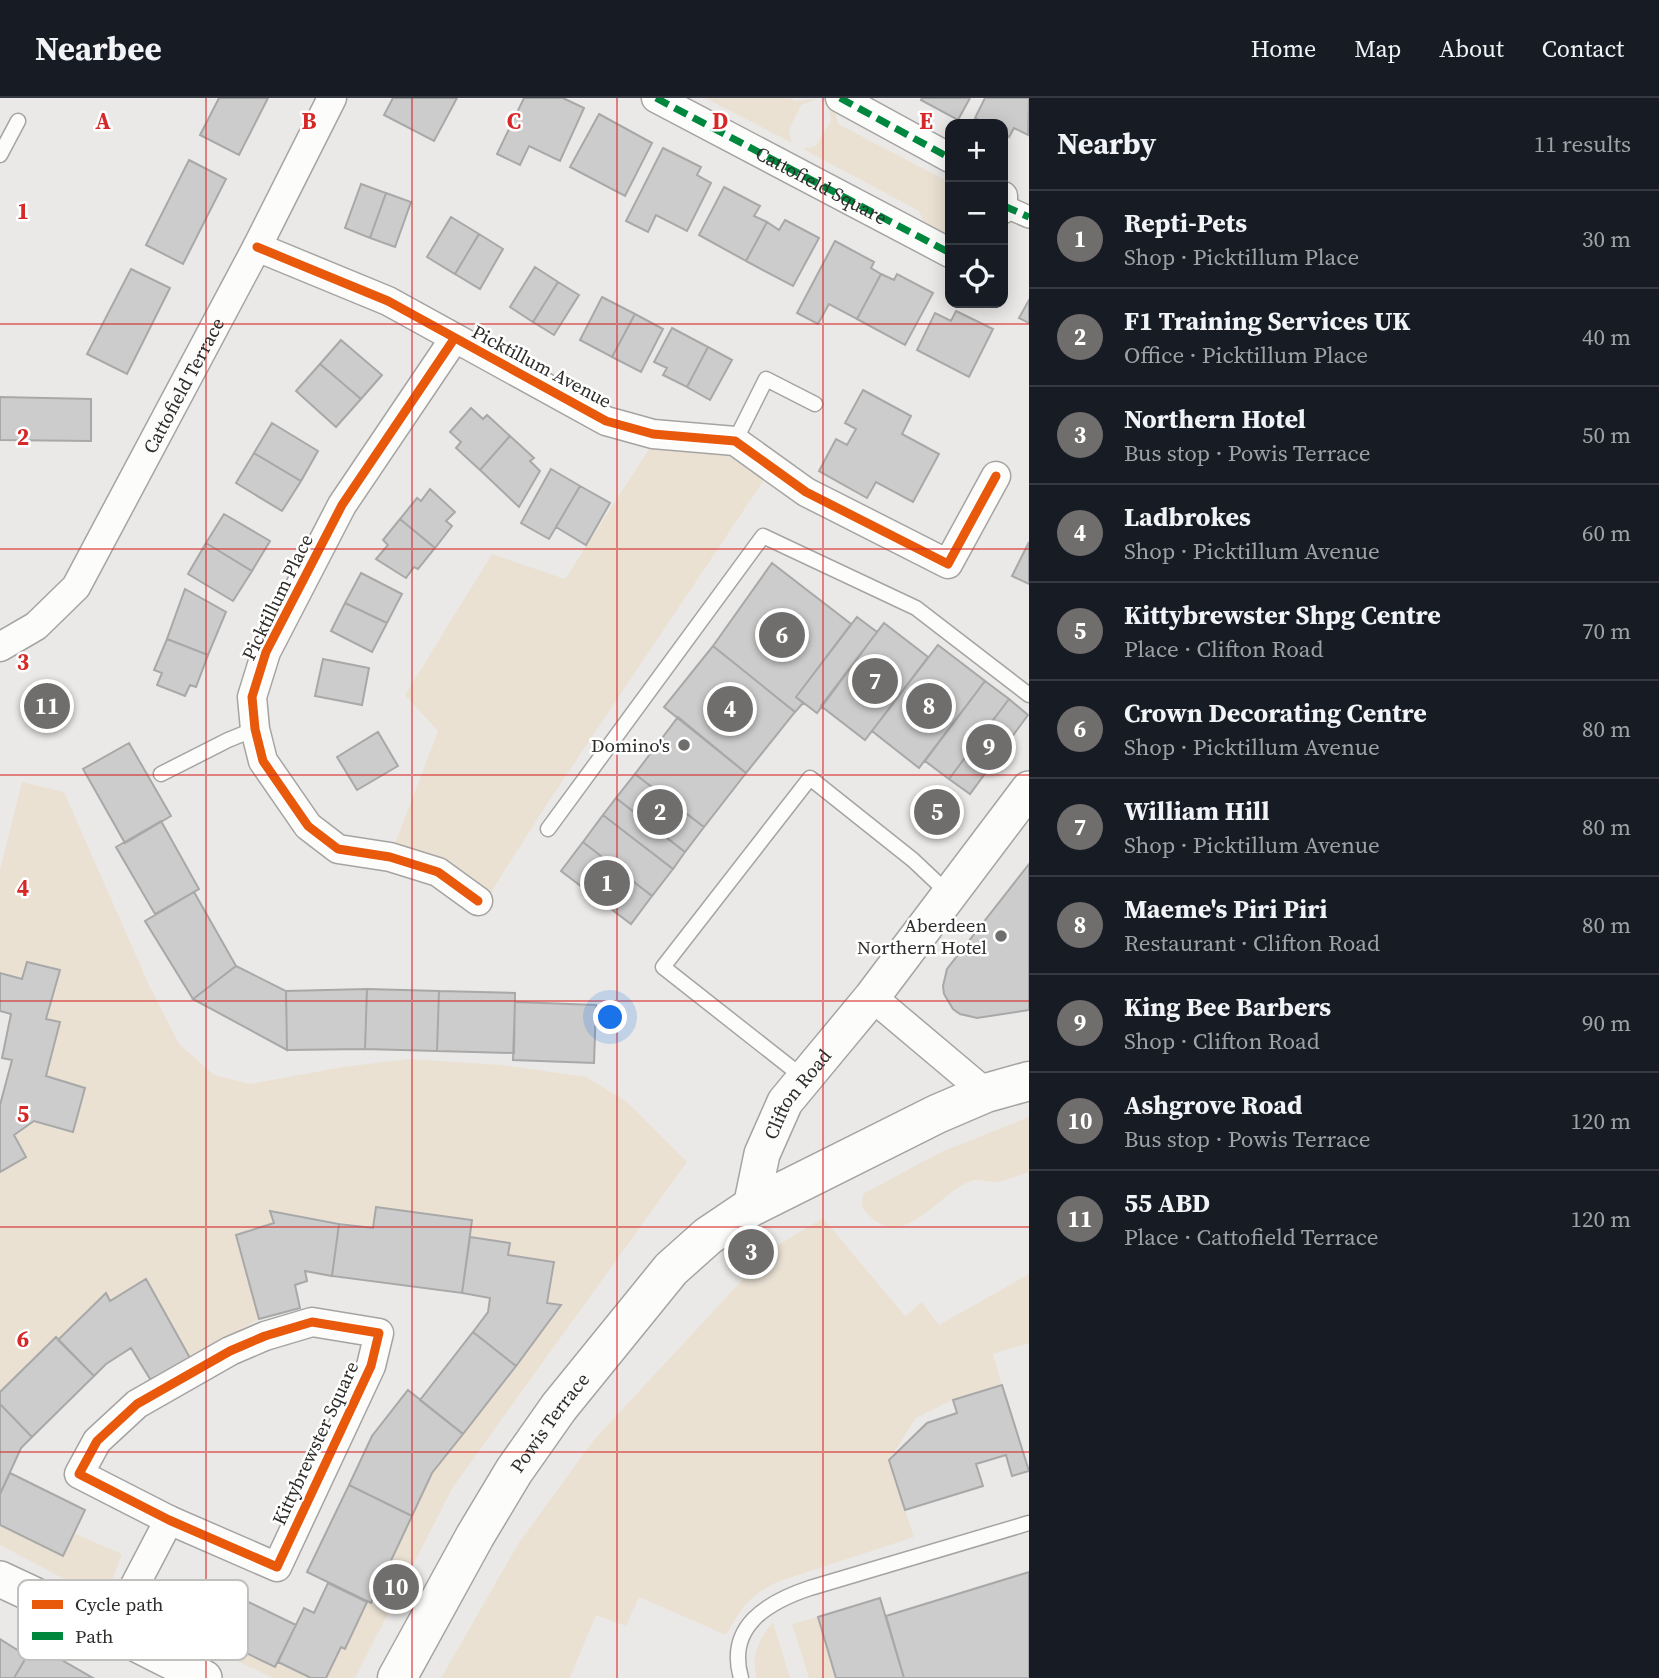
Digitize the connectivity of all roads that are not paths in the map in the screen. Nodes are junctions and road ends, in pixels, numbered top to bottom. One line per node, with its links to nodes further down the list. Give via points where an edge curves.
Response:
1 (332, 98): 7 (street, Cattofield Terrace)
2 (656, 98): 8 (street, Cattofield Square)
3 (840, 98): 6 (street)
4 (18, 121): 5 (lane)
5 (0, 155)
6 (945, 155)
7 (257, 247): 9 (street, Picktillum Avenue, via 388,301); 13 (street, Cattofield Terrace, via 76,587 36,626)
8 (945, 250)
9 (454, 340): 11 (street, Picktillum Avenue, via 606,421 653,434); 15 (street, Picktillum Place, via 342,505 266,652 252,697)
10 (815, 404): 11 (lane, via 766,379)
11 (735, 441): 12 (street, via 806,492 948,564)
12 (996, 476)
13 (0, 647)
14 (1029, 695): 18 (lane, via 916,608 763,536)
15 (255, 729): 16 (lane); 20 (street, Picktillum Place, via 263,761 284,794 308,825 338,849 390,857 438,872)
16 (162, 774)
17 (1029, 789): 19 (street, Clifton Road)
18 (548, 829)
19 (950, 895): 21 (street, Clifton Road); 22 (lane, via 810,778 663,967)
20 (478, 901)
21 (872, 997): 22 (street, Clifton Road); 24 (street)
22 (805, 1078): 25 (street, Clifton Road, via 785,1102 762,1154)
23 (1029, 1080): 24 (main road, Powis Terrace)
24 (986, 1093): 25 (main road, Powis Terrace)
25 (751, 1207): 33 (main road, Powis Terrace, via 671,1269 559,1407 494,1503)
26 (169, 1520): 26 (street, Kittybrewster Square, via 79,1474 97,1441 137,1404 230,1351 312,1322 379,1333 372,1366 276,1567); 29 (street)
27 (1029, 1523): 34 (lane, via 777,1600 753,1619 742,1638)
28 (0, 1579): 30 (street)
29 (138, 1580)
30 (18, 1587)
31 (167, 1660): 32 (street)
32 (202, 1678)
33 (397, 1678)
34 (741, 1678)

